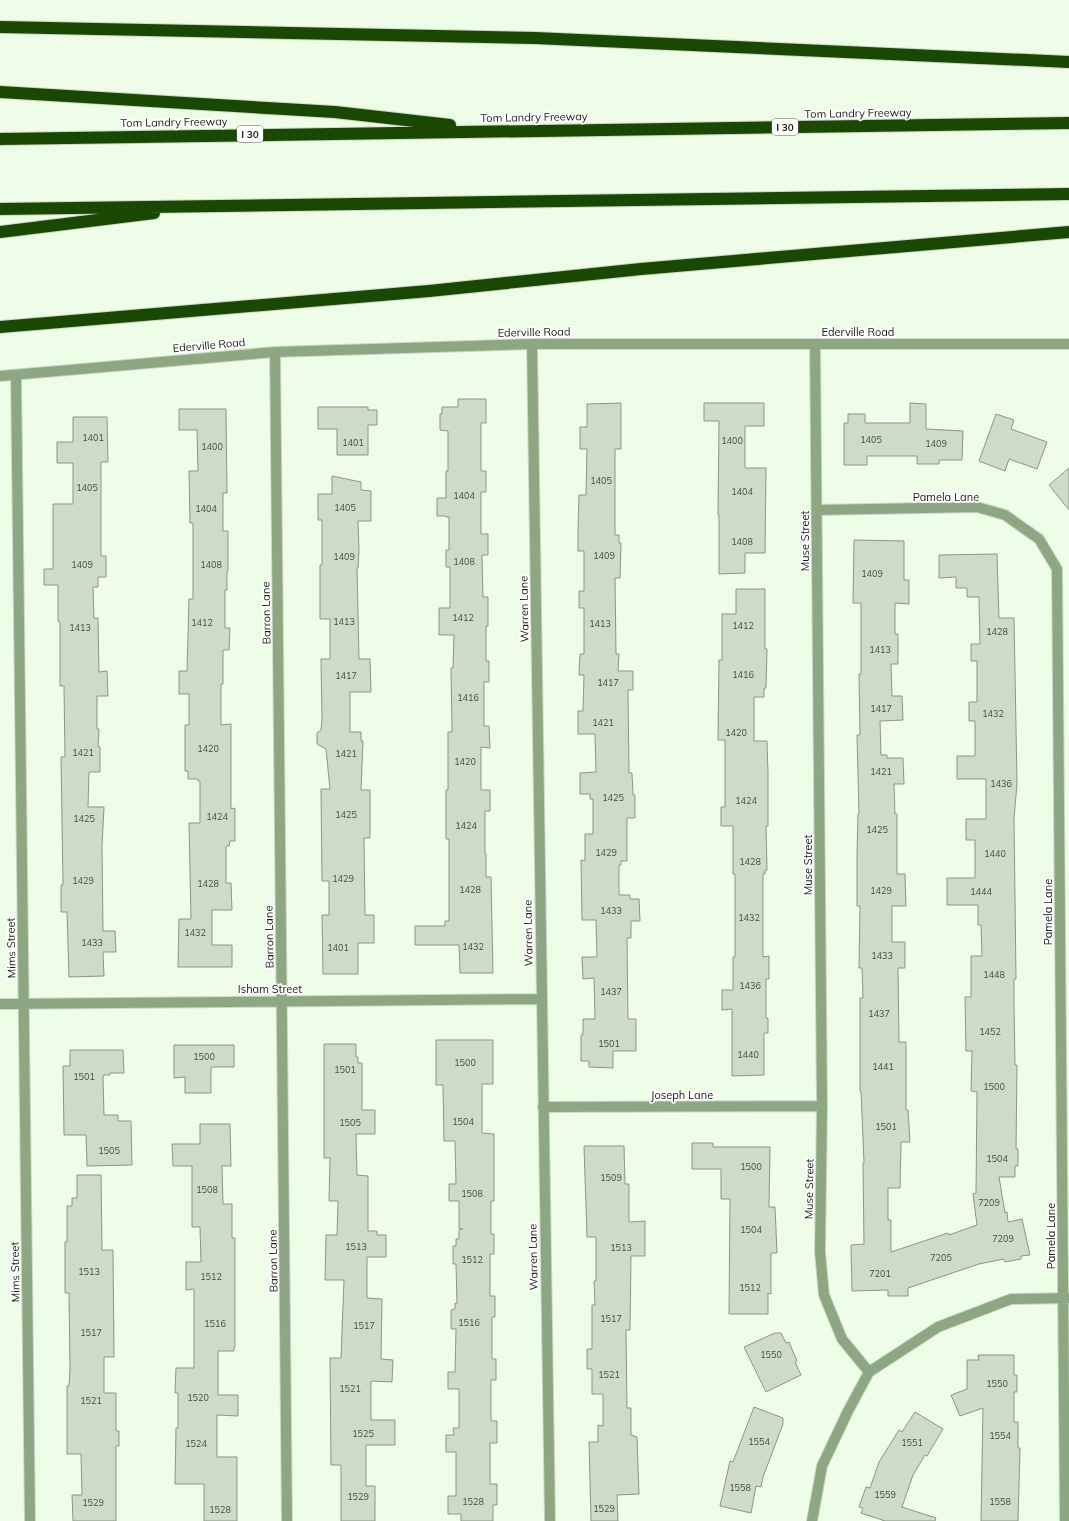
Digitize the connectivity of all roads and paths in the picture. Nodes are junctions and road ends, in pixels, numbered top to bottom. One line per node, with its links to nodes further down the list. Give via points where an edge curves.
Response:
1 (0, 26): 2 (highway, via 535,38)
2 (1069, 62)
3 (0, 92): 5 (highway, via 335,112)
4 (1069, 123): 5 (highway, Tom Landry Freeway / I 30)
5 (501, 130): 6 (highway, Tom Landry Freeway / I 30)
6 (0, 139)
7 (1069, 194): 8 (highway)
8 (214, 206): 9 (highway); 10 (highway)
9 (0, 209)
10 (0, 232)
11 (1069, 232): 12 (highway, via 641,269 429,291)
12 (0, 327)
13 (532, 344): 14 (street, Ederville Road); 16 (street, Ederville Road); 20 (street, Warren Lane)
14 (815, 344): 15 (street, Ederville Road); 19 (street, Muse Street)
15 (1069, 344)
16 (275, 352): 17 (street, Ederville Road); 21 (street, Barron Lane)
17 (16, 375): 18 (street, Ederville Road); 22 (street, Mims Street)
18 (0, 376)
19 (817, 510): 24 (street, Muse Street); 26 (street, Pamela Lane, via 977,507 1005,515 1039,539 1057,569)
20 (541, 999): 21 (street, Isham Street); 25 (street, Warren Lane)
21 (282, 1001): 22 (street, Isham Street); 29 (street, Barron Lane)
22 (24, 1003): 23 (street, Isham Street); 28 (street, Mims Street)
23 (0, 1004)
24 (822, 1106): 25 (street, Joseph Lane); 27 (street, Muse Street, via 820,1252 824,1295 842,1339)
25 (543, 1107): 30 (street, Warren Lane)
26 (1066, 1298): 27 (street, via 1011,1299 938,1327); 32 (street, Pamela Lane)
27 (869, 1372): 31 (street, via 822,1466)
28 (30, 1521)
29 (288, 1521)
30 (550, 1521)
31 (812, 1521)
32 (1065, 1521)

